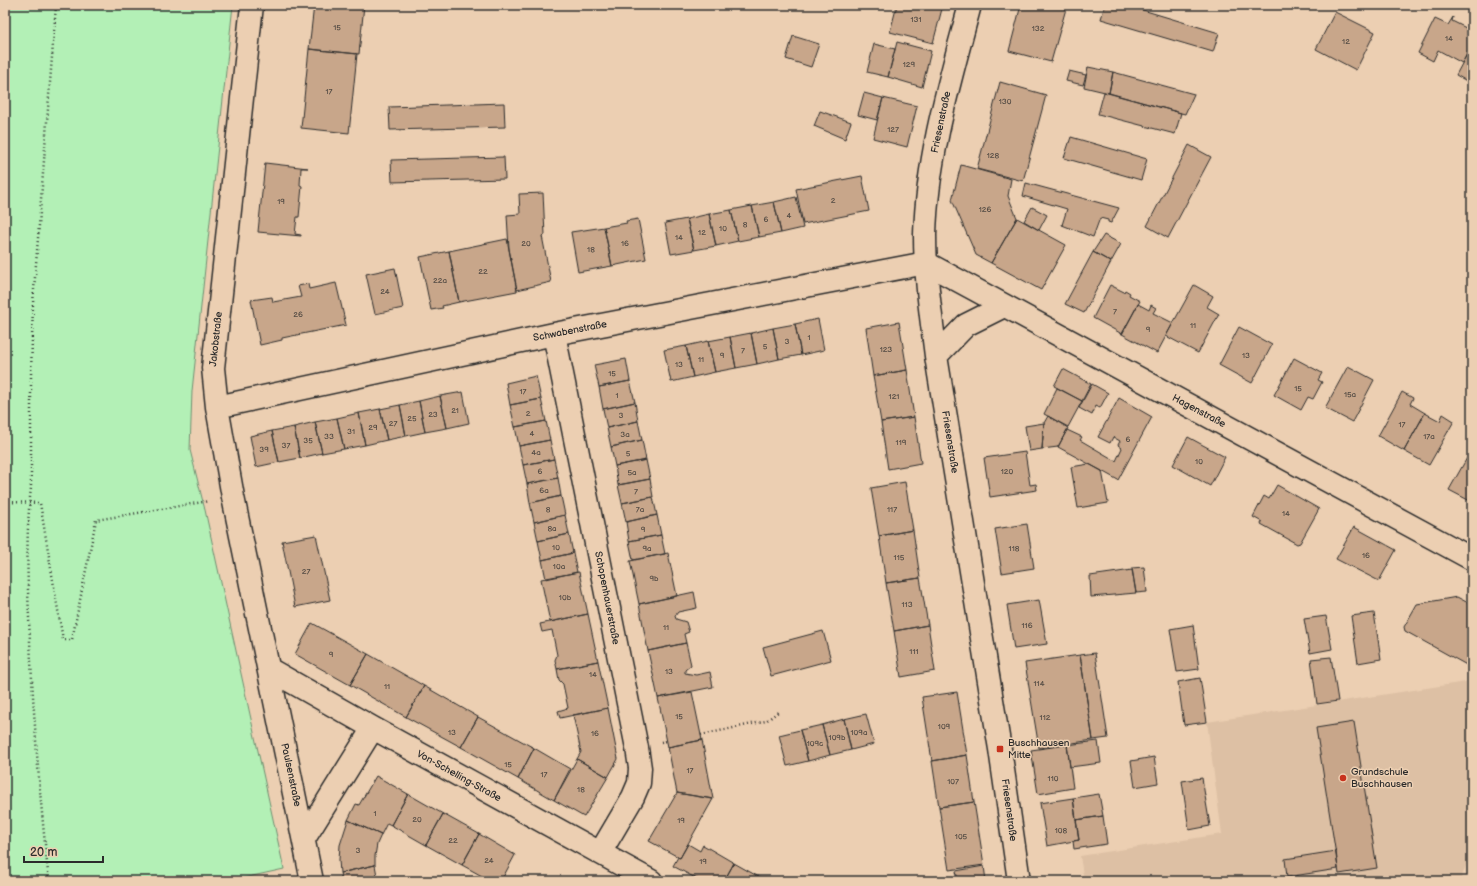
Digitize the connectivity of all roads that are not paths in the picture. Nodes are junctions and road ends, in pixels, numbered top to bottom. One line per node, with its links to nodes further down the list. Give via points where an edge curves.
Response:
1 (252, 5): 7 (street, Jakobstraße, via 213,368)
2 (970, 5): 3 (street, Friesenstraße, via 938,133 925,234)
3 (926, 263): 4 (street, Hagenstraße); 5 (street, Schwabenstraße); 6 (street, Friesenstraße)
4 (1004, 306): 6 (street, via 966,325); 8 (street, Hagenstraße)
5 (554, 334): 7 (street, Schwabenstraße); 12 (street, Schopenhauerstraße, via 640,768 639,783 633,797)
6 (936, 356): 15 (street, Friesenstraße)
7 (217, 407): 9 (street, Jakobstraße)
8 (1472, 559)
9 (269, 669): 10 (street, Von-Schelling-Straße); 11 (street, Paulsenstraße)
10 (373, 728): 11 (street); 12 (street, Von-Schelling-Straße)
11 (304, 839): 13 (street, Paulsenstraße)
12 (600, 853): 14 (street, Von-Schelling-Straße)
13 (312, 881)
14 (651, 881)
15 (1020, 881)

